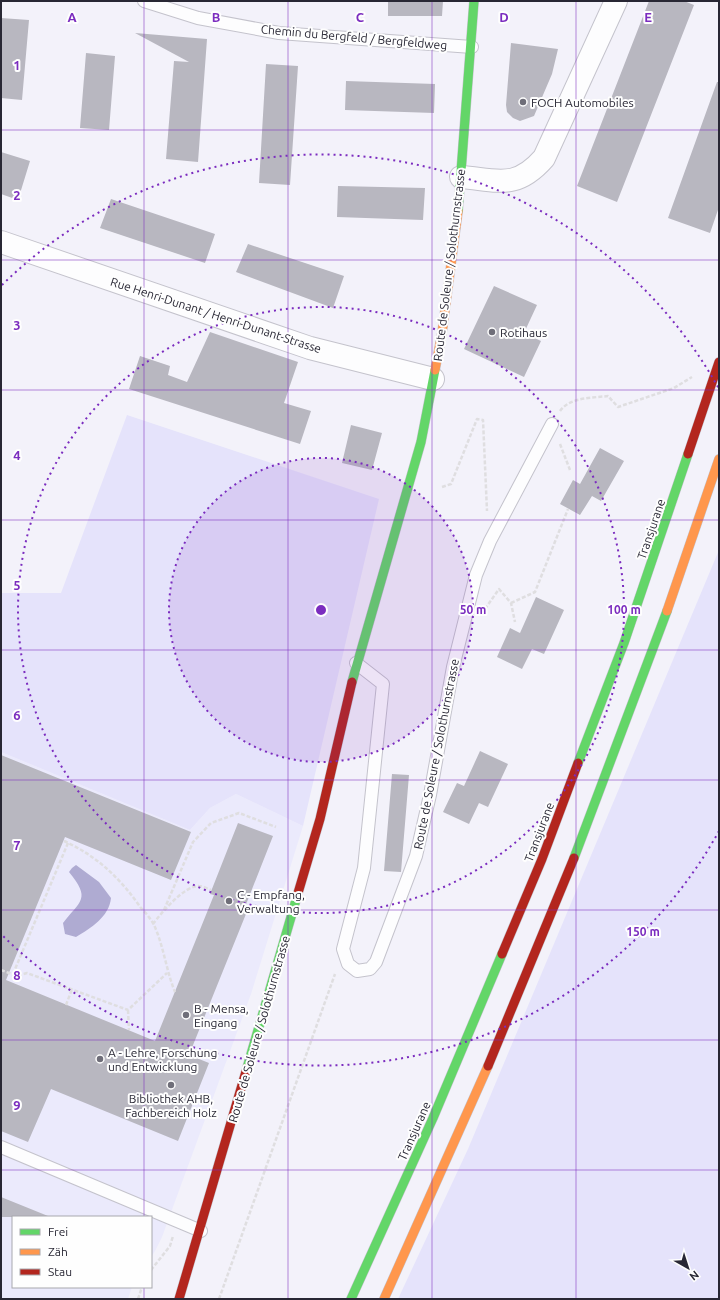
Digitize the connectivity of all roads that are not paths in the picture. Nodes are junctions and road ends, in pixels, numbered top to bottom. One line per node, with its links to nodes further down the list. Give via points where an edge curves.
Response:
1 (144, 1): 4 (lane, Chemin du Bergfeld / Bergfeldweg, via 198,18 279,34)
2 (474, 1): 4 (main road, Route de Soleure / Solothurnstrasse)
3 (616, 1): 5 (street, via 544,158 536,167 514,181)
4 (472, 47): 5 (main road, Route de Soleure / Solothurnstrasse)
5 (461, 177): 8 (main road, Route de Soleure / Solothurnstrasse, via 447,302)
6 (1, 242): 8 (street, Rue Henri-Dunant / Henri-Dunant-Strasse, via 310,348)
7 (719, 362): 15 (main road, Transjurane, via 624,643 542,859 433,1118)
8 (433, 380): 11 (main road, Route de Soleure / Solothurnstrasse, via 422,442)
9 (552, 424): 11 (lane, Route de Soleure / Solothurnstrasse, via 490,541 476,574 453,667 430,795 416,856 376,962 370,968 357,971 348,964 344,949 364,868 383,684)
10 (719, 459): 16 (main road, via 618,746 560,896)
11 (356, 664): 13 (main road, Route de Soleure / Solothurnstrasse, via 320,819)
12 (1, 1148): 13 (lane)
13 (201, 1231): 14 (main road, Route de Soleure / Solothurnstrasse)
14 (179, 1299)
15 (351, 1299)
16 (384, 1299)

